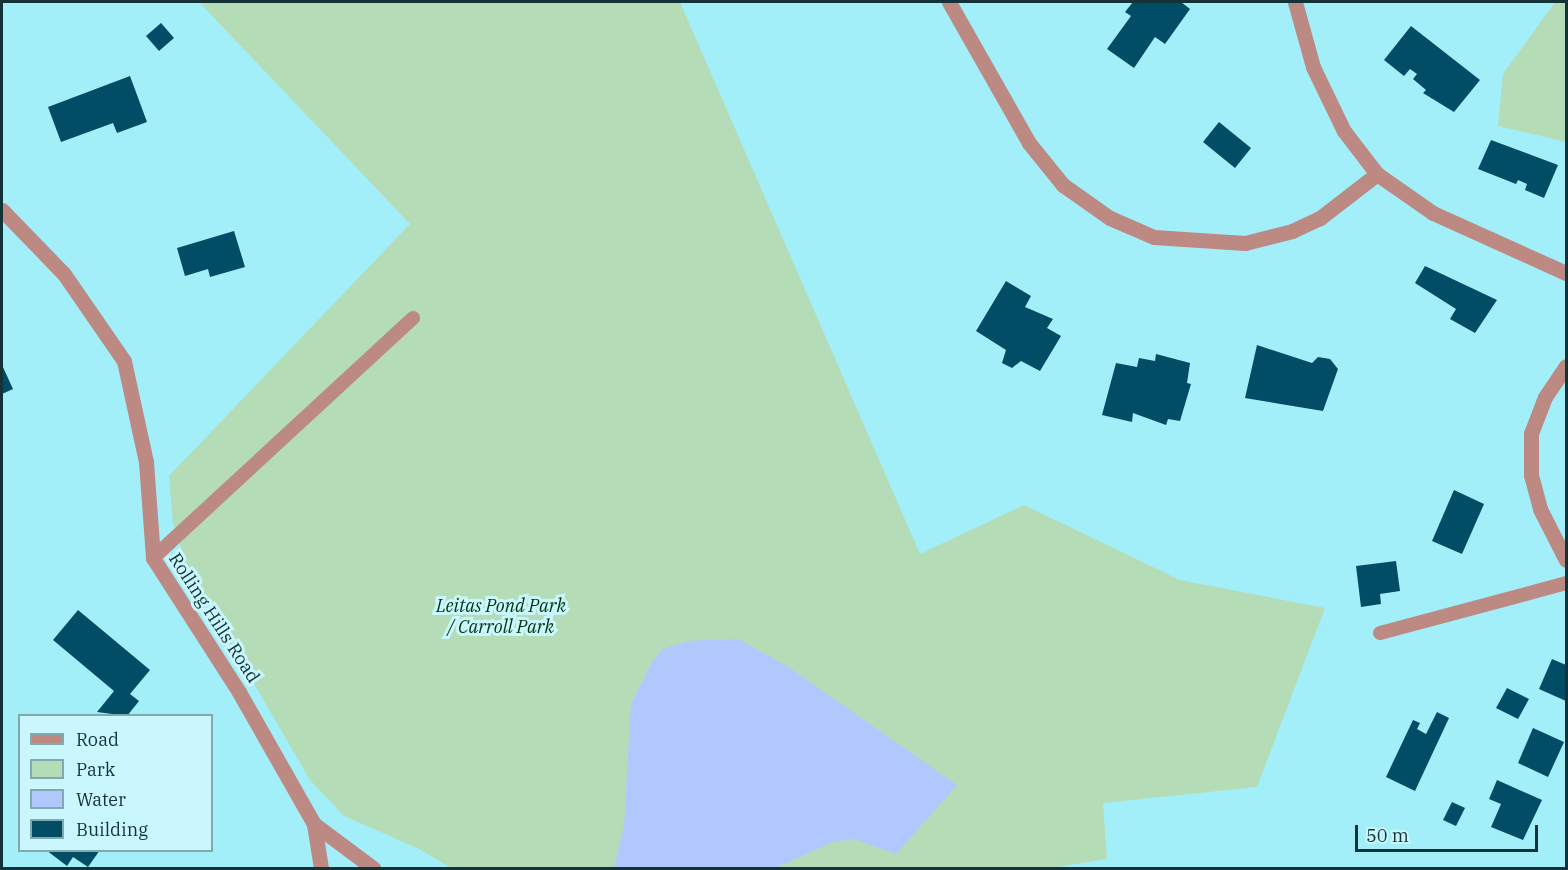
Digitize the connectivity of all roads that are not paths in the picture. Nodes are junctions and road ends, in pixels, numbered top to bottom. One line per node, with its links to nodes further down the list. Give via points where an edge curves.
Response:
1 (949, 2): 3 (street, via 1029,144 1064,185 1110,218 1154,237 1245,243 1292,231 1320,218)
2 (1294, 2): 3 (street, via 1313,67 1344,131)
3 (1377, 174): 5 (street, via 1433,213)
4 (2, 210): 8 (street, Rolling Hills Road, via 64,274 124,361 146,462)
5 (1566, 273)
6 (413, 318): 8 (lane)
7 (1566, 366): 9 (street, via 1545,397 1531,433 1531,475 1540,509)
8 (153, 558): 12 (street, Rolling Hills Road, via 239,692)
9 (1566, 560)
10 (1566, 583): 11 (lane)
11 (1380, 633)
12 (314, 824): 13 (street, Rolling Hills Road); 14 (street, Rolling Hills Road)
13 (321, 868)
14 (374, 868)

